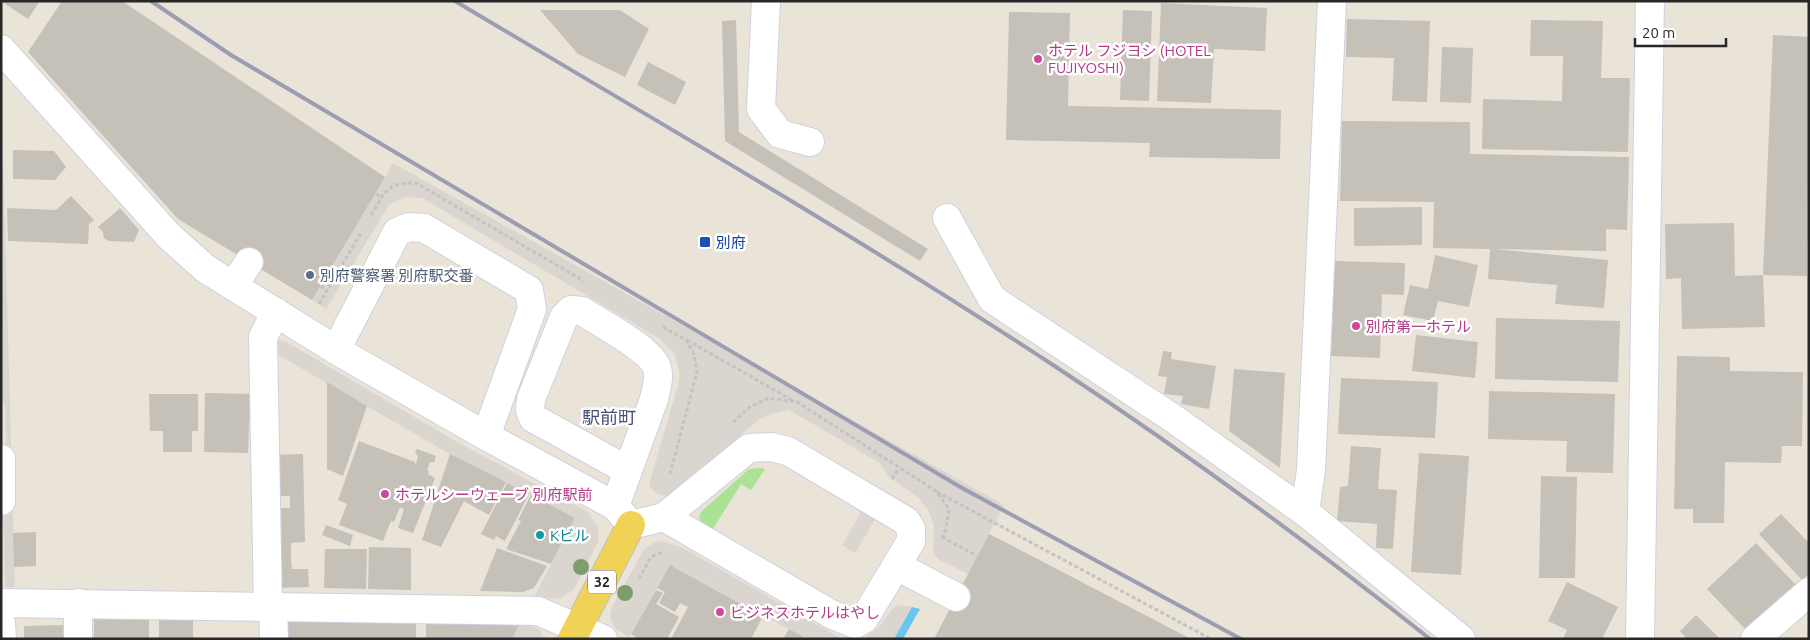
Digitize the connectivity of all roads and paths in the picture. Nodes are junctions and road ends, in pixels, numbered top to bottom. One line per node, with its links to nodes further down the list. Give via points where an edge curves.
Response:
1 (766, 1): 5 (street, via 761,109 780,134)
2 (1332, 1): 24 (street, via 1312,470)
3 (1650, 1): 45 (street)
4 (1, 50): 10 (street, via 169,236 206,269)
5 (810, 142)
6 (376, 194): 7 (path)
7 (382, 197)
8 (947, 218): 24 (street, via 992,299 1174,419)
9 (248, 262): 10 (street)
10 (233, 286): 13 (street)
11 (321, 286): 12 (path)
12 (327, 291)
13 (276, 312): 15 (street); 36 (street, via 263,337)
14 (686, 340): 16 (path)
15 (336, 350): 17 (street); 17 (street, via 397,232 409,227 424,228 529,290 532,299 532,309)
16 (797, 402)
17 (486, 436): 25 (street)
18 (1, 459): 23 (street)
19 (900, 468): 21 (path)
20 (627, 470): 20 (street, via 533,418 530,410 531,399 564,317 571,310 582,311 649,355 656,367 656,391); 25 (street)
21 (892, 479)
22 (936, 491): 43 (path)
23 (1, 500)
24 (1305, 512): 44 (street)
25 (623, 515): 26 (street); 38 (main road, 32)
26 (664, 517): 30 (street, via 831,614 855,624 864,620); 30 (street, via 749,448 771,447 788,451 906,521 911,529 911,541)
27 (942, 536): 29 (path)
28 (661, 551): 31 (path, via 651,557)
29 (978, 556)
30 (897, 566): 33 (street)
31 (638, 581)
32 (1809, 592): 46 (street)
33 (956, 597)
34 (1, 602): 35 (street)
35 (78, 603): 36 (street); 40 (street)
36 (271, 607): 38 (street, via 538,611); 41 (street)
37 (1, 623): 39 (street)
38 (575, 634): 42 (street)
39 (2, 639)
40 (78, 639)
41 (274, 639)
42 (603, 639)
43 (1211, 639)
44 (1461, 639)
45 (1640, 639)
46 (1755, 639)

